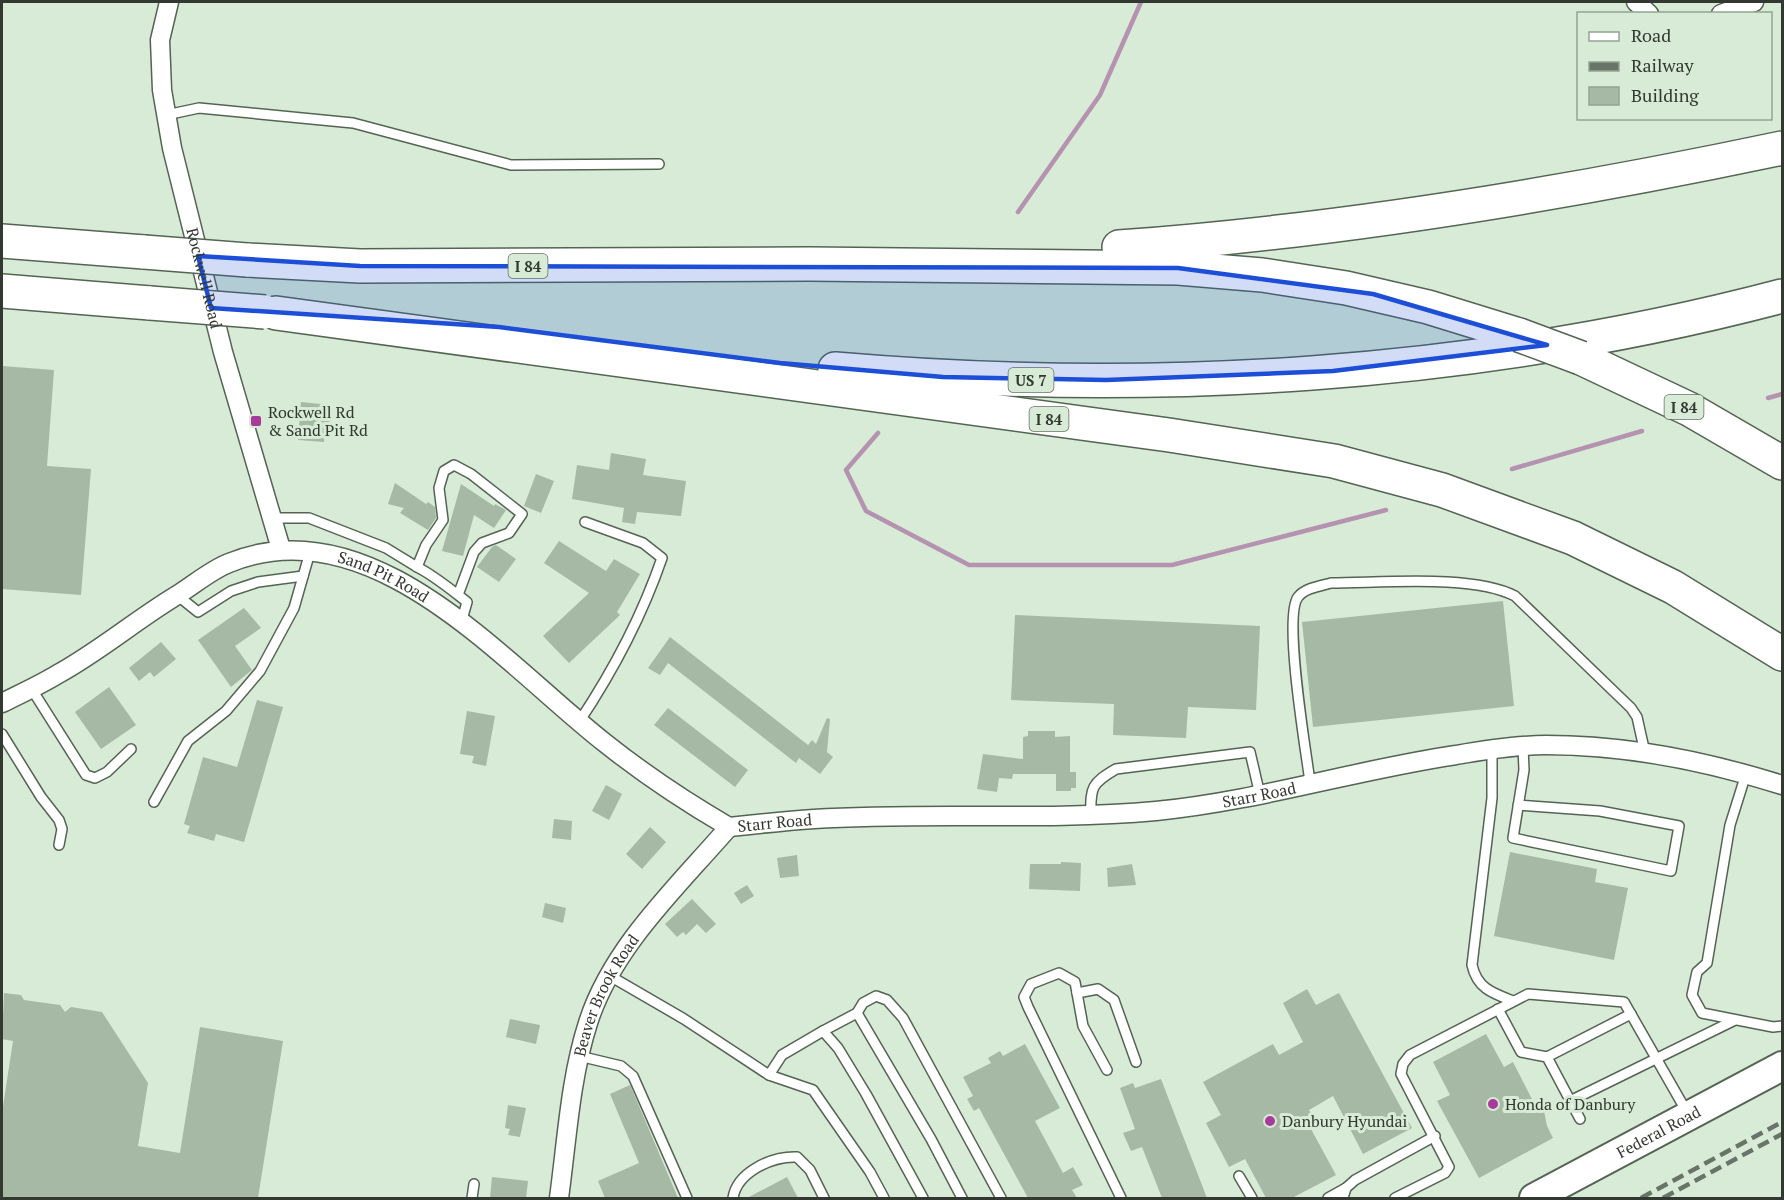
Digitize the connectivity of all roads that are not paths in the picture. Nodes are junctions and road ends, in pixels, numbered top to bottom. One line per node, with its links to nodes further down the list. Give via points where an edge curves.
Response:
1 (170, 2): 4 (street, Rockwell Road, via 160,40)
2 (1754, 2): 3 (street)
3 (1726, 12)
4 (166, 115): 7 (lane, via 199,108 353,123 511,165); 15 (street, Rockwell Road, via 218,332)
5 (1782, 136): 8 (highway)
6 (1782, 148): 8 (highway)
7 (658, 164)
8 (1546, 193): 10 (highway, via 1211,240)
9 (2, 241): 10 (highway, I 84, bridge, via 360,266)
10 (809, 264): 14 (highway, I 84, bridge, via 1122,265 1225,271 1317,283 1400,300 1581,358 1672,400)
11 (2, 291): 13 (highway, I 84, bridge)
12 (1782, 296): 13 (highway, US 7, via 1623,331 1445,360 1333,371 1095,381 997,380 836,369 545,332)
13 (270, 313): 24 (highway, I 84, via 1169,435 1352,465 1442,490 1573,538 1673,586)
14 (1782, 463)
15 (272, 518): 17 (street, Rockwell Road); 19 (lane, via 309,519 386,548)
16 (585, 522): 27 (lane, via 643,543 662,558 648,599 609,678)
17 (281, 549): 18 (street, Sand Pit Road); 21 (street, Sand Pit Road, via 228,563)
18 (310, 552): 20 (lane); 23 (street, Sand Pit Road, via 346,559 410,586)
19 (417, 567): 22 (lane); 22 (lane, via 443,520 439,488 444,471 454,465 522,514 509,533 482,543 474,552)
20 (303, 576): 21 (lane, via 258,582 231,591 198,612); 37 (lane, via 294,608 260,671 226,711 188,741)
21 (177, 595): 25 (street, Sand Pit Road, via 60,674)
22 (458, 595): 23 (lane, via 467,602)
23 (461, 623): 27 (street, Sand Pit Road)
24 (1782, 654)
25 (31, 688): 26 (street, Sand Pit Road); 30 (lane, via 86,775 95,778 107,772)
26 (2, 703)
27 (579, 722): 40 (street, Sand Pit Road, via 690,805)
28 (2, 734): 41 (lane, via 59,820)
29 (1523, 747): 31 (street, Starr Road); 32 (street, Starr Road, via 1606,747); 38 (lane)
30 (131, 749)
31 (1492, 749): 34 (street, Starr Road); 44 (lane, via 1492,798 1472,965 1475,978 1487,991)
32 (1645, 753): 33 (street, Starr Road); 34 (lane, via 1637,717 1630,708 1515,596 1498,587 1473,583 1331,583 1310,588 1298,596 1292,608)
33 (1746, 774): 35 (street, Starr Road); 48 (lane, via 1730,825 1707,963 1697,972 1692,995 1702,1013)
34 (1310, 782): 36 (street, Starr Road)
35 (1782, 785)
36 (1260, 795): 39 (street, Starr Road, via 1156,811); 39 (lane, via 1250,752 1116,770 1097,780 1090,793)
37 (154, 802)
38 (1518, 805): 38 (lane, via 1513,838 1671,871 1679,826 1600,811)
39 (1091, 815): 40 (street, Starr Road, via 815,819)
40 (729, 827): 42 (street, Beaver Brook Road, via 630,942)
41 (59, 845)
42 (610, 976): 51 (street, Beaver Brook Road, via 588,1021); 57 (lane, via 684,1018)
43 (1077, 993): 54 (lane, via 1098,989 1114,1000); 56 (lane, via 1083,1026); 74 (lane, via 1075,982 1059,973 1031,984 1024,997)
44 (1513, 1001): 45 (lane); 47 (lane, via 1528,994 1624,1002)
45 (1498, 1009): 52 (lane, via 1521,1052); 61 (lane, via 1410,1055 1403,1064 1401,1074)
46 (857, 1013): 50 (lane); 72 (lane); 73 (lane, via 863,1003 876,996 887,1000 903,1018)
47 (1631, 1014): 52 (lane); 53 (lane)
48 (1735, 1020): 49 (lane); 53 (lane)
49 (1782, 1026)
50 (823, 1030): 57 (lane, via 782,1055); 71 (lane, via 866,1094)
51 (579, 1056): 66 (street, Beaver Brook Road); 67 (lane, via 621,1066 633,1076)
52 (1547, 1057): 58 (lane)
53 (1656, 1057): 58 (lane); 59 (lane)
54 (1136, 1062)
55 (1782, 1066): 59 (main road, Federal Road)
56 (1107, 1070)
57 (768, 1075): 70 (lane, via 813,1090)
58 (1570, 1101): 60 (lane)
59 (1689, 1116): 79 (main road, Federal Road)
60 (1580, 1119)
61 (1435, 1136): 64 (lane); 78 (lane, via 1449,1167 1445,1173)
62 (1239, 1176): 75 (lane)
63 (474, 1184): 65 (lane)
64 (1346, 1188): 76 (lane); 77 (lane)
65 (472, 1198)
66 (559, 1198)
67 (687, 1198)
68 (733, 1198): 69 (lane, via 735,1187 746,1175 784,1156 797,1157 810,1170)
69 (824, 1198)
70 (884, 1198)
71 (923, 1198)
72 (962, 1198)
73 (1001, 1198)
74 (1121, 1198)
75 (1252, 1198)
76 (1328, 1198)
77 (1343, 1198)
78 (1395, 1198)
79 (1534, 1198)

